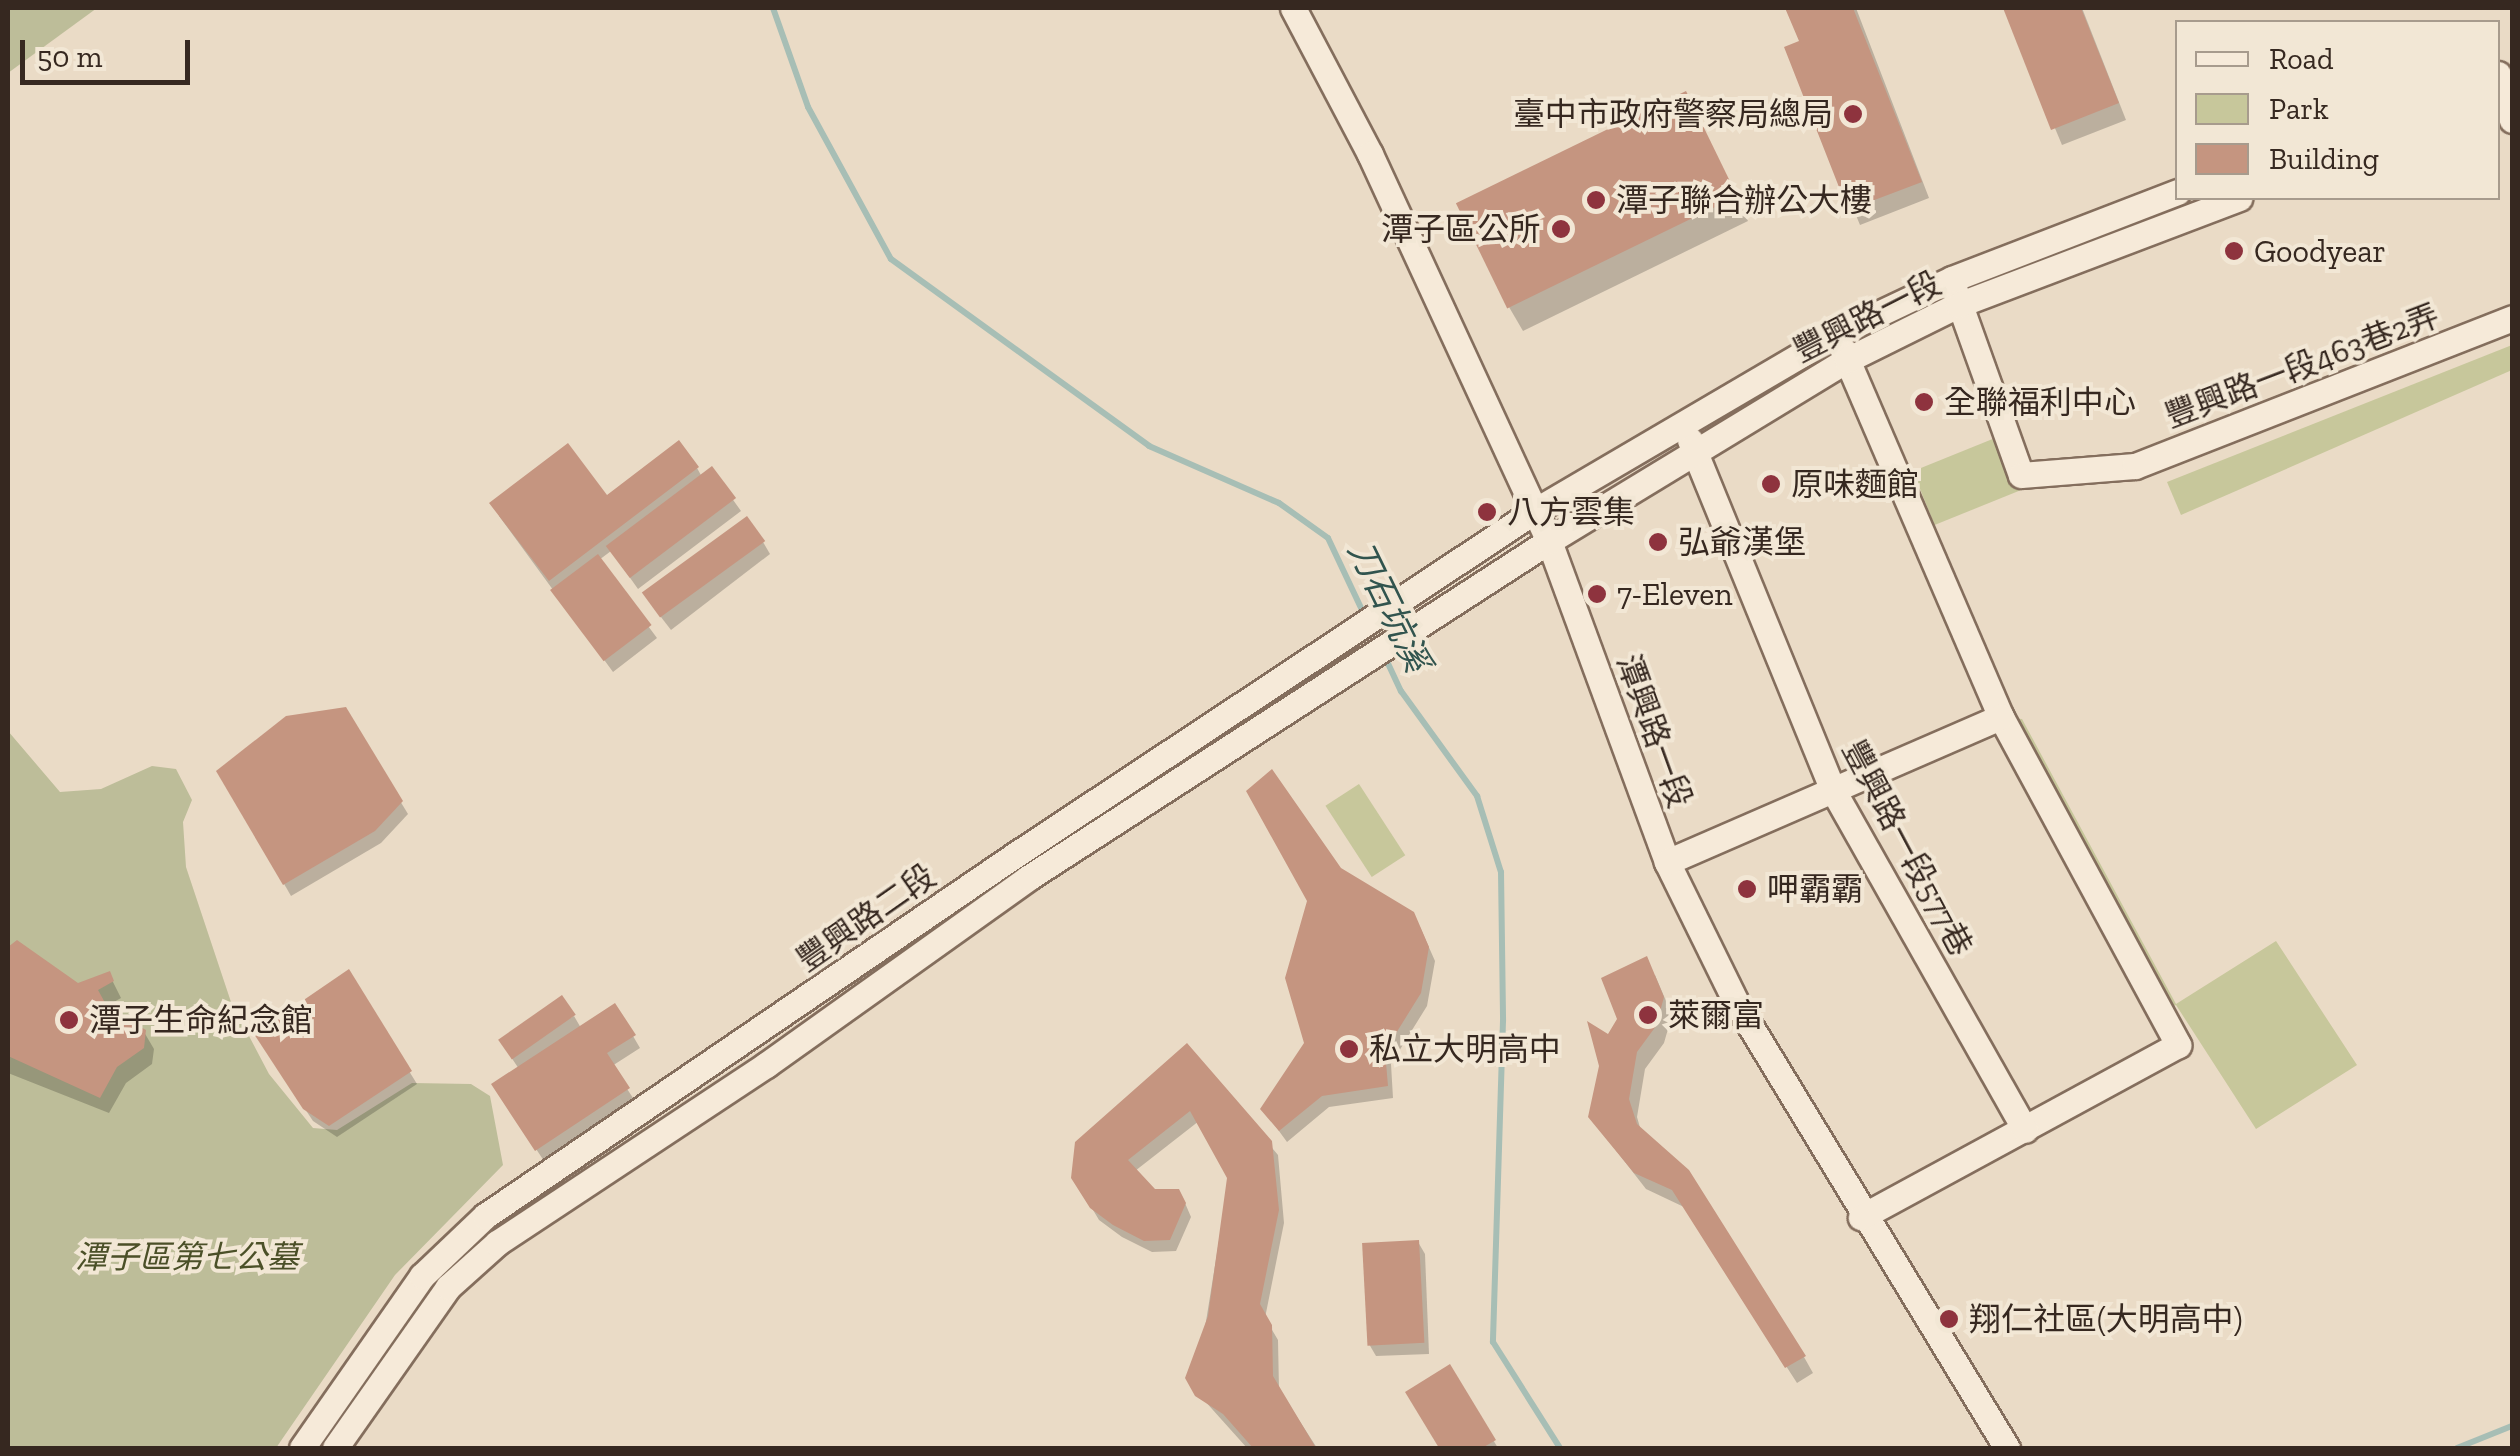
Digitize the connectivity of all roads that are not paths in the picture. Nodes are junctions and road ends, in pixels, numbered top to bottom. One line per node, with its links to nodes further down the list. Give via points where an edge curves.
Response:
1 (1293, 8): 13 (street, 潭興路一段, via 1370,154)
2 (2512, 66): 3 (street)
3 (2504, 93)
4 (2175, 193): 6 (street, 豐興路一段)
5 (2234, 200): 7 (street, 豐興路一段)
6 (1952, 279): 7 (street, 豐興路一段463巷2弄); 9 (street, 豐興路一段)
7 (1958, 306): 8 (street, 豐興路一段463巷2弄, via 2022,475 2135,466); 10 (street, 豐興路一段)
8 (2512, 318)
9 (1836, 334): 10 (street); 11 (street, 豐興路一段)
10 (1847, 360): 12 (street, 豐興路一段); 15 (street)
11 (1676, 426): 12 (street, 豐興路一段577巷); 13 (street, 豐興路一段)
12 (1699, 449): 14 (street, 豐興路一段); 16 (street, 豐興路一段577巷)
13 (1532, 512): 14 (street, 潭興路一段); 20 (street, 豐興路二段, via 485,1216 422,1276)
14 (1549, 541): 17 (street, 潭興路一段); 21 (street, 豐興路二段, via 1028,878 766,1065 497,1244 448,1287)
15 (2000, 718): 16 (street); 18 (street, via 2178,1045)
16 (1834, 792): 17 (street); 18 (street, 豐興路一段577巷)
17 (1668, 862): 19 (street, 潭興路一段, via 1737,1004)
18 (2024, 1130): 19 (street)
19 (1861, 1217): 22 (street, 潭興路一段)
20 (302, 1448)
21 (335, 1448)
22 (2007, 1448)

